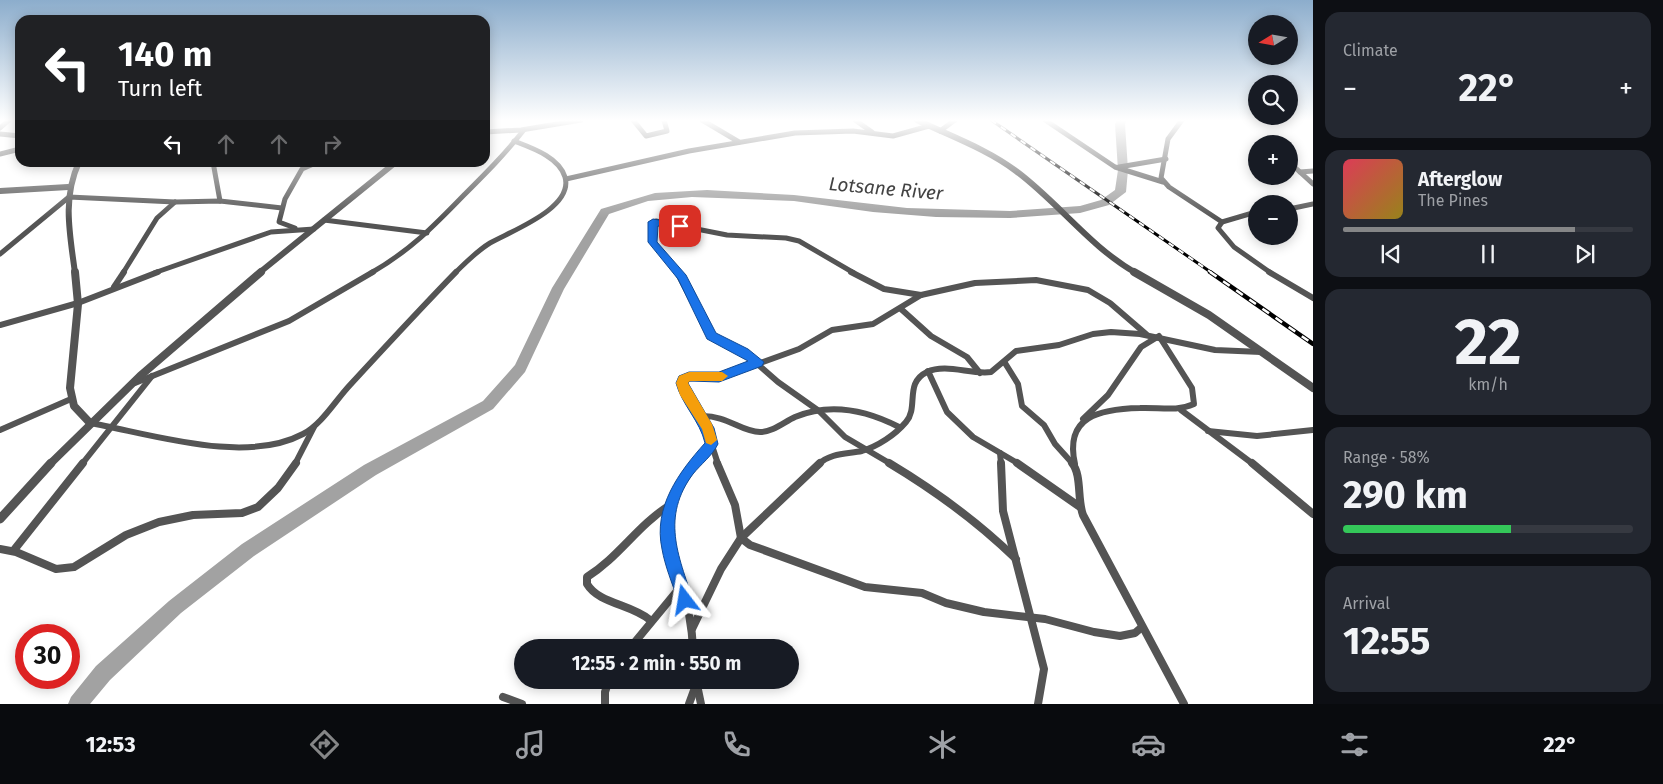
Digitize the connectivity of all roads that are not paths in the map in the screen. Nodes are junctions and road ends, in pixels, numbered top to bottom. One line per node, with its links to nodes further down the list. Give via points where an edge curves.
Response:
1 (506, 153): 33 (street)
2 (543, 153): 15 (street)
3 (688, 153): 15 (street)
4 (984, 153): 43 (street, via 1002,162 1049,199 1124,266 1202,310)
5 (1094, 153): 12 (street)
6 (1167, 153): 7 (street)
7 (1166, 159): 12 (street); 16 (street)
8 (77, 167): 18 (street)
9 (214, 167): 21 (street)
10 (307, 167): 25 (street, via 297,175)
11 (390, 167): 27 (street)
12 (1115, 167): 16 (street)
13 (1313, 171): 14 (street)
14 (1300, 172): 17 (street)
15 (566, 179): 58 (street, via 562,196 543,213 481,250 441,288)
16 (1163, 182): 29 (street)
17 (1313, 184)
18 (68, 187): 19 (street); 20 (street)
19 (0, 191)
20 (69, 196): 22 (street); 34 (street); 38 (street)
21 (220, 201): 22 (street); 25 (street)
22 (175, 202): 35 (street, via 157,218)
23 (1313, 204): 24 (street)
24 (1298, 207)
25 (282, 208): 28 (street)
26 (1248, 214): 29 (street)
27 (324, 220): 31 (street); 33 (street)
28 (279, 222): 30 (street); 32 (street)
29 (1222, 222): 37 (street, via 1218,228 1228,241)
30 (298, 229): 31 (street); 32 (street)
31 (314, 229): 49 (street, via 178,340)
32 (271, 232): 35 (street)
33 (427, 234): 48 (street, via 385,265 289,320)
34 (0, 254)
35 (114, 288): 38 (street)
36 (920, 295): 39 (street); 41 (street, via 975,283 1016,280 1055,283 1100,296); 44 (street, via 874,285 799,241 727,235 656,221 651,223 652,242 682,278 711,336)
37 (1313, 298)
38 (78, 303): 40 (street); 51 (street)
39 (901, 309): 44 (street, via 873,324 832,330 807,346); 47 (street, via 931,336 967,357)
40 (0, 325)
41 (1146, 334): 42 (street); 45 (street, via 1098,333 1066,344 1017,351)
42 (1159, 336): 43 (street, via 1209,349); 52 (street, via 1195,397 1194,404); 55 (street, via 1141,348 1108,395)
43 (1263, 352): 50 (street)
44 (758, 362): 53 (street, via 778,382); 54 (street, via 719,377 684,379 684,391)
45 (1005, 363): 47 (street, via 998,369); 66 (street, via 1018,384 1022,406 1044,424 1055,444)
46 (928, 371): 47 (street); 59 (street, via 917,379 908,420); 65 (street, via 947,412 973,437)
47 (980, 373)
48 (153, 375): 49 (street); 57 (street)
49 (129, 385): 56 (street)
50 (1313, 388)
51 (71, 399): 56 (street); 60 (street)
52 (1181, 410): 55 (street, via 1143,408); 61 (street)
53 (819, 411): 54 (street, via 761,432 717,416); 59 (street, via 831,408 858,410); 64 (street, via 840,434)
54 (701, 416): 63 (street)
55 (1083, 419): 66 (street, via 1071,435)
56 (90, 423): 57 (street); 70 (street)
57 (111, 426): 58 (street, via 197,445 252,446 280,442); 73 (street)
58 (314, 427): 73 (street, via 297,464 266,500 249,512 168,520 126,535 80,564 64,569 53,569)
59 (899, 427): 64 (street, via 884,441)
60 (0, 430)
61 (1207, 431): 62 (street, via 1257,436); 69 (street)
62 (1312, 431)
63 (712, 444): 67 (street, via 688,472); 71 (street, via 739,513)
64 (867, 449): 71 (street, via 823,460); 74 (street, via 928,487)
65 (1000, 453): 68 (street); 74 (street, via 1003,511)
66 (1076, 468): 68 (street)
67 (670, 505): 75 (street, via 666,539); 77 (street, via 636,531 586,581 587,586 601,597 640,611)
68 (1080, 506): 78 (street)
69 (1313, 514)
70 (0, 519)
71 (741, 538): 76 (street, via 758,548 865,587 907,590 974,610); 79 (street, via 721,569)
72 (0, 549): 73 (street)
73 (14, 550)
74 (1016, 559): 76 (street)
75 (682, 585): 77 (street); 79 (street)
76 (1031, 617): 78 (street, via 1120,636 1135,633); 90 (street, via 1044,668)
77 (650, 620): 80 (street)
78 (1142, 627): 91 (street)
79 (692, 629): 81 (street)
80 (636, 639)
81 (693, 639)
82 (606, 689): 87 (street)
83 (694, 689): 88 (street)
84 (698, 689): 89 (street)
85 (503, 698): 86 (street)
86 (522, 704)
87 (605, 704)
88 (689, 704)
89 (701, 704)
90 (1038, 704)
91 (1184, 704)

